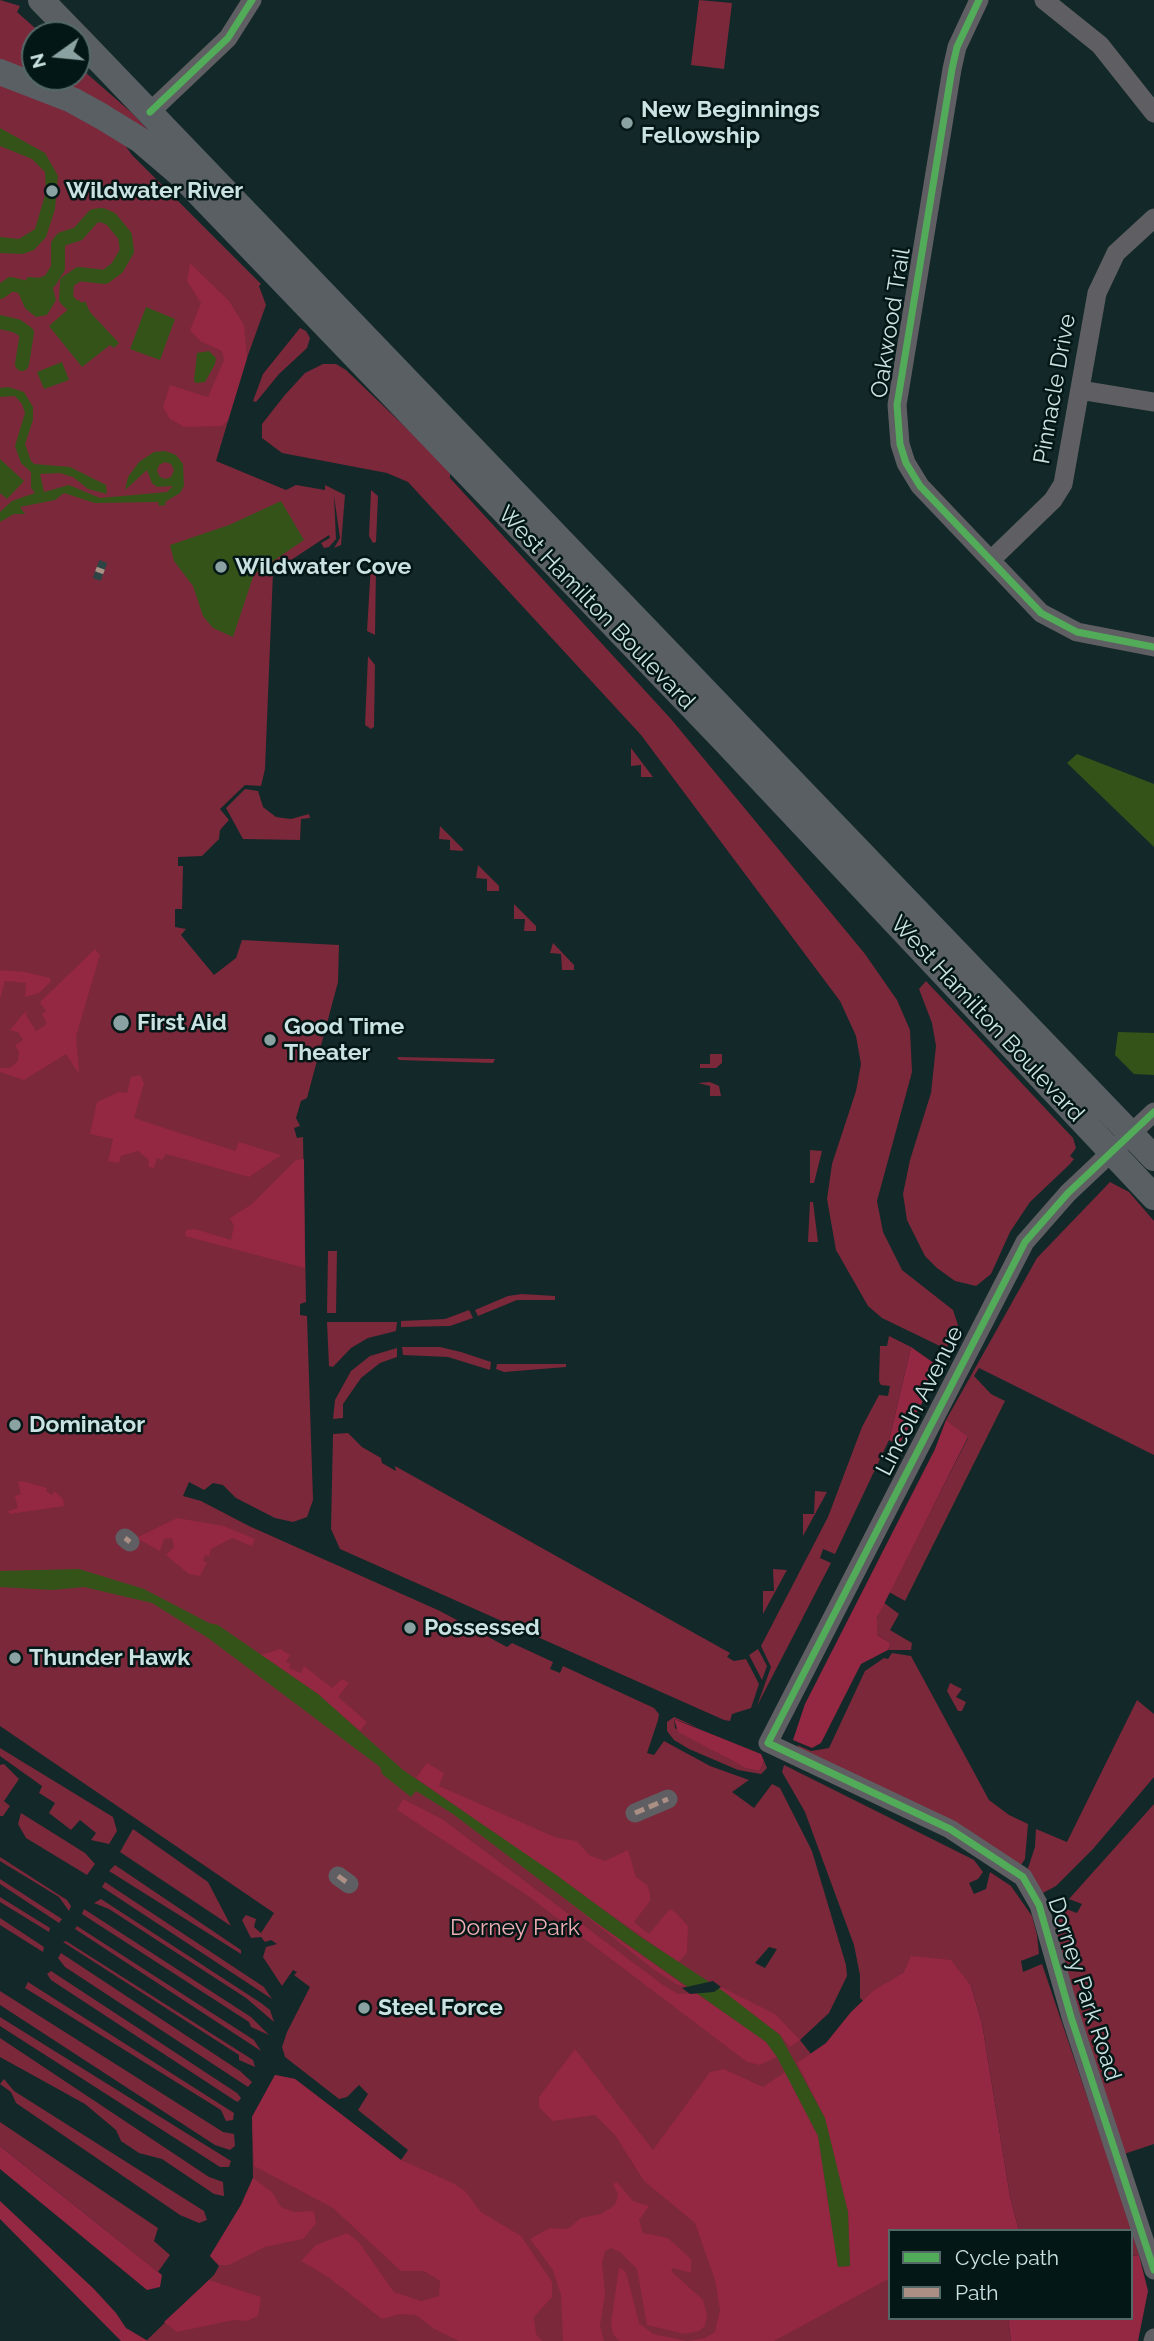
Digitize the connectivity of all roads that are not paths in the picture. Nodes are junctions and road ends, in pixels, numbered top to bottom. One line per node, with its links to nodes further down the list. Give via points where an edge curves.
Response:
1 (252, 0): 8 (street, via 228,38)
2 (979, 0): 13 (street, Oakwood Trail, via 952,69 897,424 906,463 916,480)
3 (1044, 0): 9 (street, via 1100,46)
4 (40, 2): 5 (main road, West Hamilton Boulevard)
5 (60, 21)
6 (91, 51): 8 (main road, West Hamilton Boulevard)
7 (0, 72): 17 (main road, West Hamilton Boulevard, via 101,116 182,176 712,727)
8 (150, 112): 16 (main road, West Hamilton Boulevard)
9 (1154, 113)
10 (1154, 218): 11 (street, Pinnacle Drive, via 1124,243 1105,272)
11 (1080, 390): 12 (street); 13 (street, Pinnacle Drive, via 1063,484 1053,500)
12 (1154, 402)
13 (990, 561): 14 (street, Oakwood Trail, via 1058,624)
14 (1154, 647)
15 (1154, 1112): 16 (street, Lincoln Avenue)
16 (1131, 1133): 17 (street, Lincoln Avenue); 18 (main road, West Hamilton Boulevard)
17 (1112, 1152): 19 (main road, West Hamilton Boulevard); 20 (street, Lincoln Avenue, via 1042,1219 1025,1242)
18 (1154, 1158)
19 (1154, 1196)
20 (768, 1743): 23 (street, Dorney Park Road, via 950,1829 1023,1877 1040,1905 1071,2017)
21 (668, 1799): 22 (street)
22 (635, 1813)
23 (1154, 2270)

